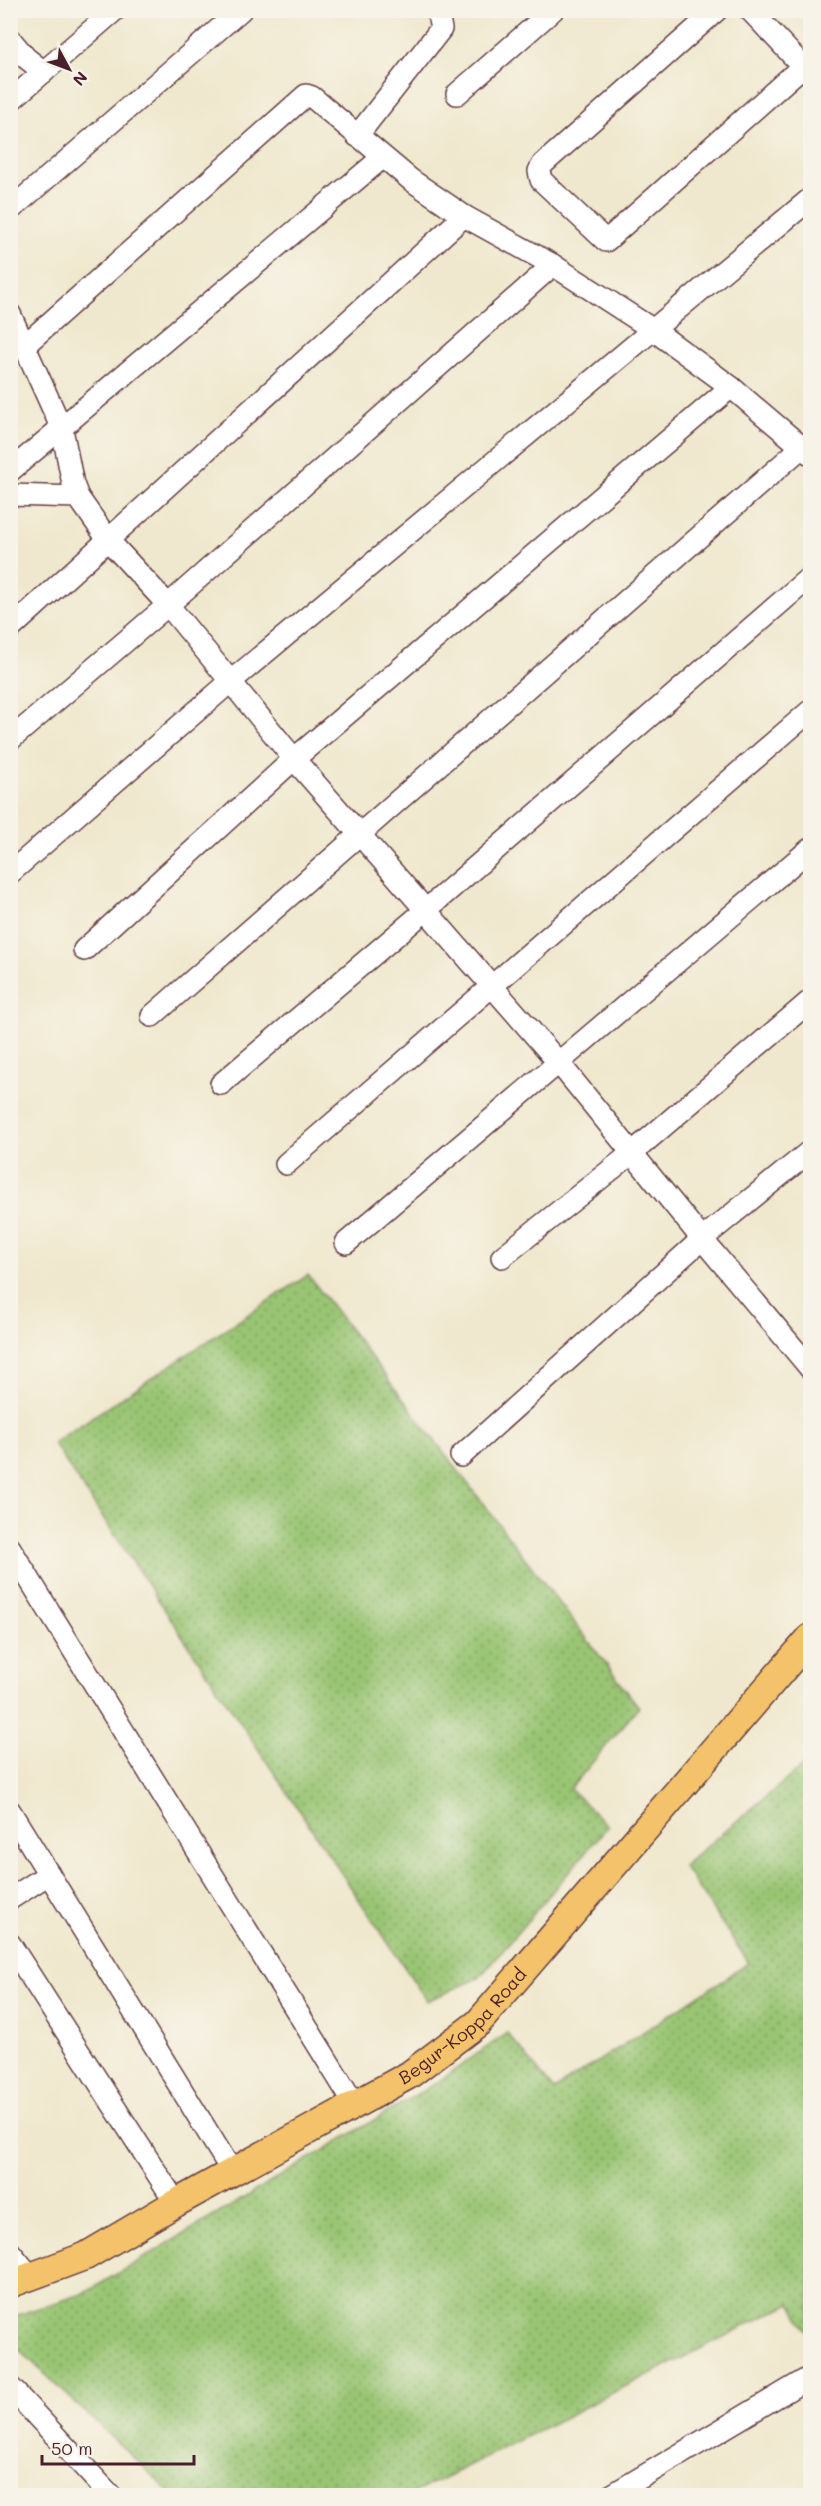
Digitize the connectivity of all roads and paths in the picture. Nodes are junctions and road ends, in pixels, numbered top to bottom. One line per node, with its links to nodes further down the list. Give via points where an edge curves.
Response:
1 (116, 10): 9 (street)
2 (241, 10): 15 (street)
3 (437, 10): 12 (street, via 441,29)
4 (553, 10): 10 (street)
5 (717, 10): 8 (street, via 539,171 541,180 606,241)
6 (750, 10): 8 (street)
7 (10, 39): 9 (street)
8 (807, 70)
9 (44, 72): 11 (street)
10 (457, 94)
11 (10, 101)
12 (357, 136): 13 (street); 20 (street, via 312,97 302,96)
13 (382, 158): 16 (street); 22 (street)
14 (810, 199): 19 (street)
15 (10, 210)
16 (464, 216): 17 (street); 27 (street)
17 (553, 265): 19 (street); 29 (street)
18 (10, 314): 20 (street)
19 (652, 329): 21 (street); 31 (street)
20 (25, 345): 22 (street)
21 (731, 387): 23 (street); 34 (street)
22 (62, 429): 24 (street); 26 (street)
23 (806, 450): 35 (street)
24 (10, 471)
25 (10, 495): 26 (street)
26 (78, 497): 27 (street)
27 (109, 541): 29 (street); 30 (street)
28 (810, 577): 38 (street)
29 (168, 605): 31 (street); 33 (street)
30 (10, 629)
31 (230, 681): 34 (street); 37 (street)
32 (810, 711): 40 (street)
33 (10, 740)
34 (294, 759): 35 (street); 39 (street)
35 (361, 835): 38 (street); 42 (street)
36 (810, 849): 43 (street)
37 (10, 873)
38 (426, 910): 40 (street); 44 (street)
39 (84, 950)
40 (492, 986): 43 (street); 47 (street)
41 (810, 1001): 46 (street)
42 (152, 1016)
43 (559, 1063): 46 (street); 49 (street)
44 (221, 1084)
45 (810, 1151): 48 (street)
46 (632, 1153): 48 (street); 50 (street)
47 (286, 1164)
48 (702, 1239): 51 (street); 52 (street)
49 (346, 1243)
50 (501, 1257)
51 (810, 1368)
52 (461, 1456)
53 (10, 1548): 59 (street)
54 (810, 1638): 59 (main road, Begur-Koppa Road, via 478,2023 409,2075)
55 (10, 1811): 56 (street)
56 (49, 1874): 57 (street); 60 (street)
57 (10, 1899)
58 (10, 1944): 61 (street)
59 (355, 2105): 60 (main road, Begur-Koppa Road)
60 (233, 2173): 61 (main road, Begur-Koppa Road)
61 (176, 2203): 63 (main road, Begur-Koppa Road, via 86,2256)
62 (10, 2252): 63 (street)
63 (21, 2280)
64 (810, 2377): 67 (street)
65 (10, 2387): 66 (street)
66 (111, 2496)
67 (610, 2496)

